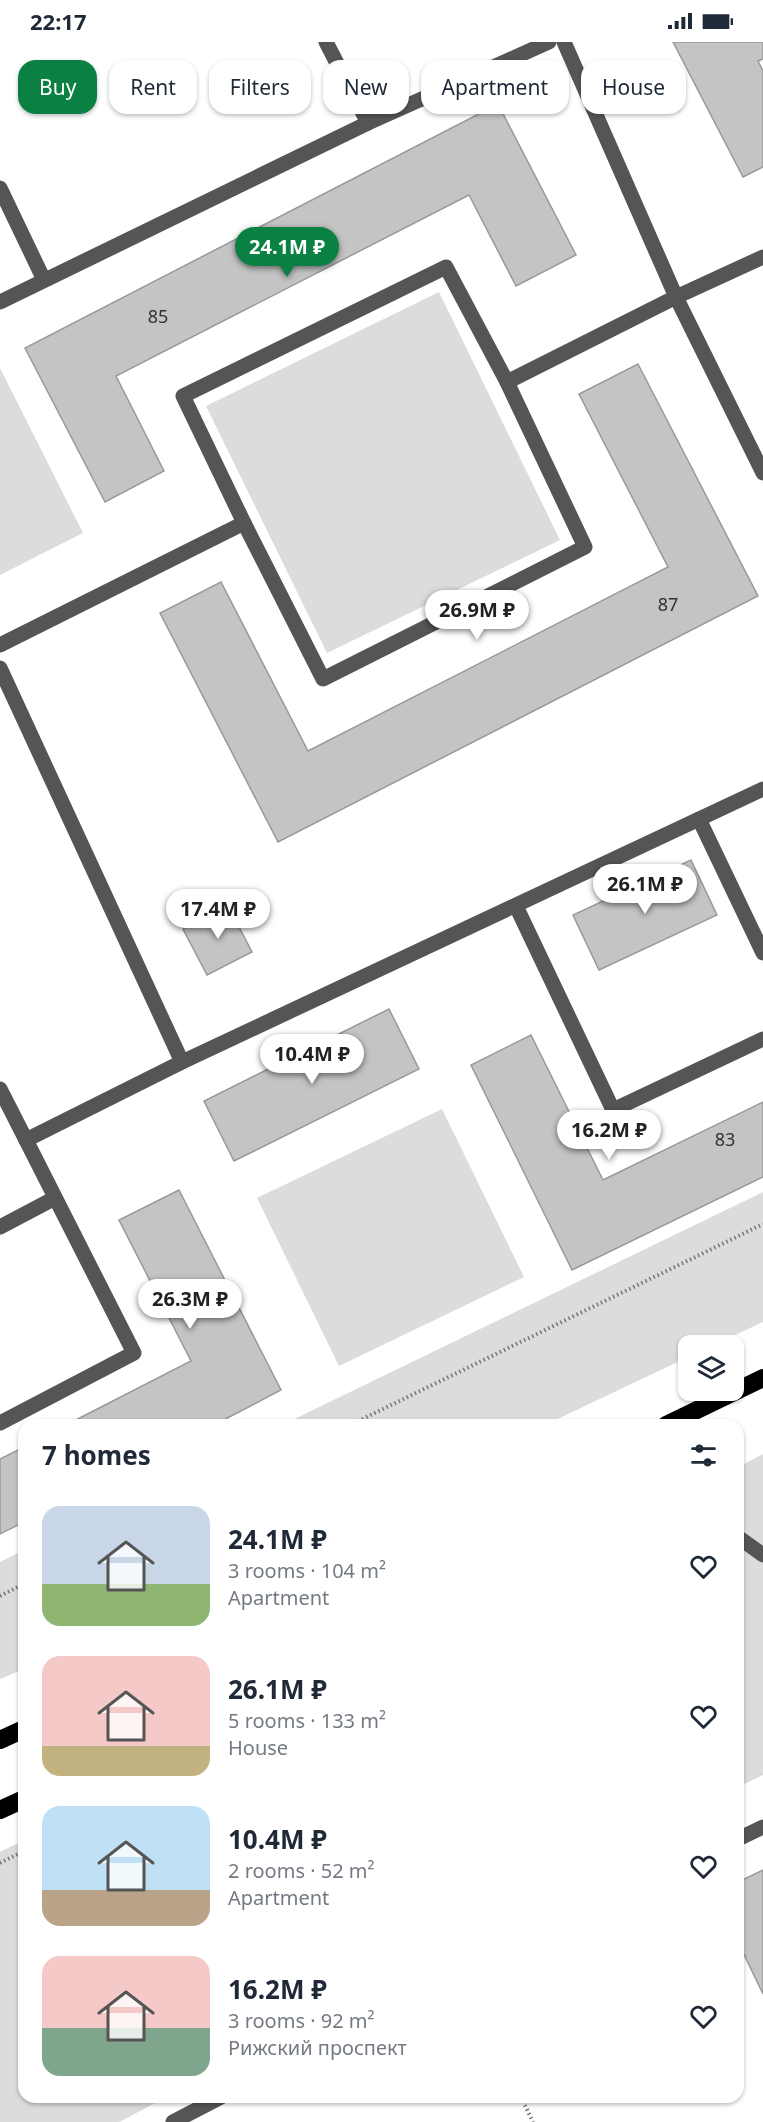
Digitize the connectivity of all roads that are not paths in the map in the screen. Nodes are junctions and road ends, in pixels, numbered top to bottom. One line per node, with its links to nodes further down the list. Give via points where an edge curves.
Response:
1 (326, 42): 4 (lane)
2 (549, 42): 4 (lane)
3 (564, 42): 8 (lane)
4 (368, 123): 7 (lane)
5 (0, 188): 7 (lane)
6 (763, 257): 8 (lane)
7 (44, 280): 9 (lane)
8 (676, 297): 10 (lane); 11 (lane)
9 (0, 302)
10 (507, 382): 12 (lane, via 446,267 183,396); 12 (lane, via 585,547 323,679)
11 (763, 473)
12 (244, 523): 13 (lane)
13 (0, 645)
14 (0, 668): 20 (lane)
15 (763, 789): 16 (lane)
16 (699, 819): 17 (lane); 18 (lane)
17 (516, 906): 19 (lane, via 613,1110); 20 (lane)
18 (763, 953)
19 (763, 1040)
20 (182, 1062): 22 (lane)
21 (0, 1089): 22 (lane)
22 (26, 1140): 23 (lane)
23 (56, 1198): 24 (lane); 27 (lane, via 134,1353)
24 (0, 1227)
25 (763, 1378): 26 (highway)
26 (678, 1419)
27 (0, 1423)
28 (744, 1541): 29 (lane)
29 (763, 1555)
30 (18, 1732): 31 (highway)
31 (0, 1740)
32 (18, 1802): 33 (highway)
33 (0, 1810)
34 (763, 1827): 35 (lane)
35 (744, 1836)
36 (209, 2103): 37 (lane)
37 (173, 2122)

